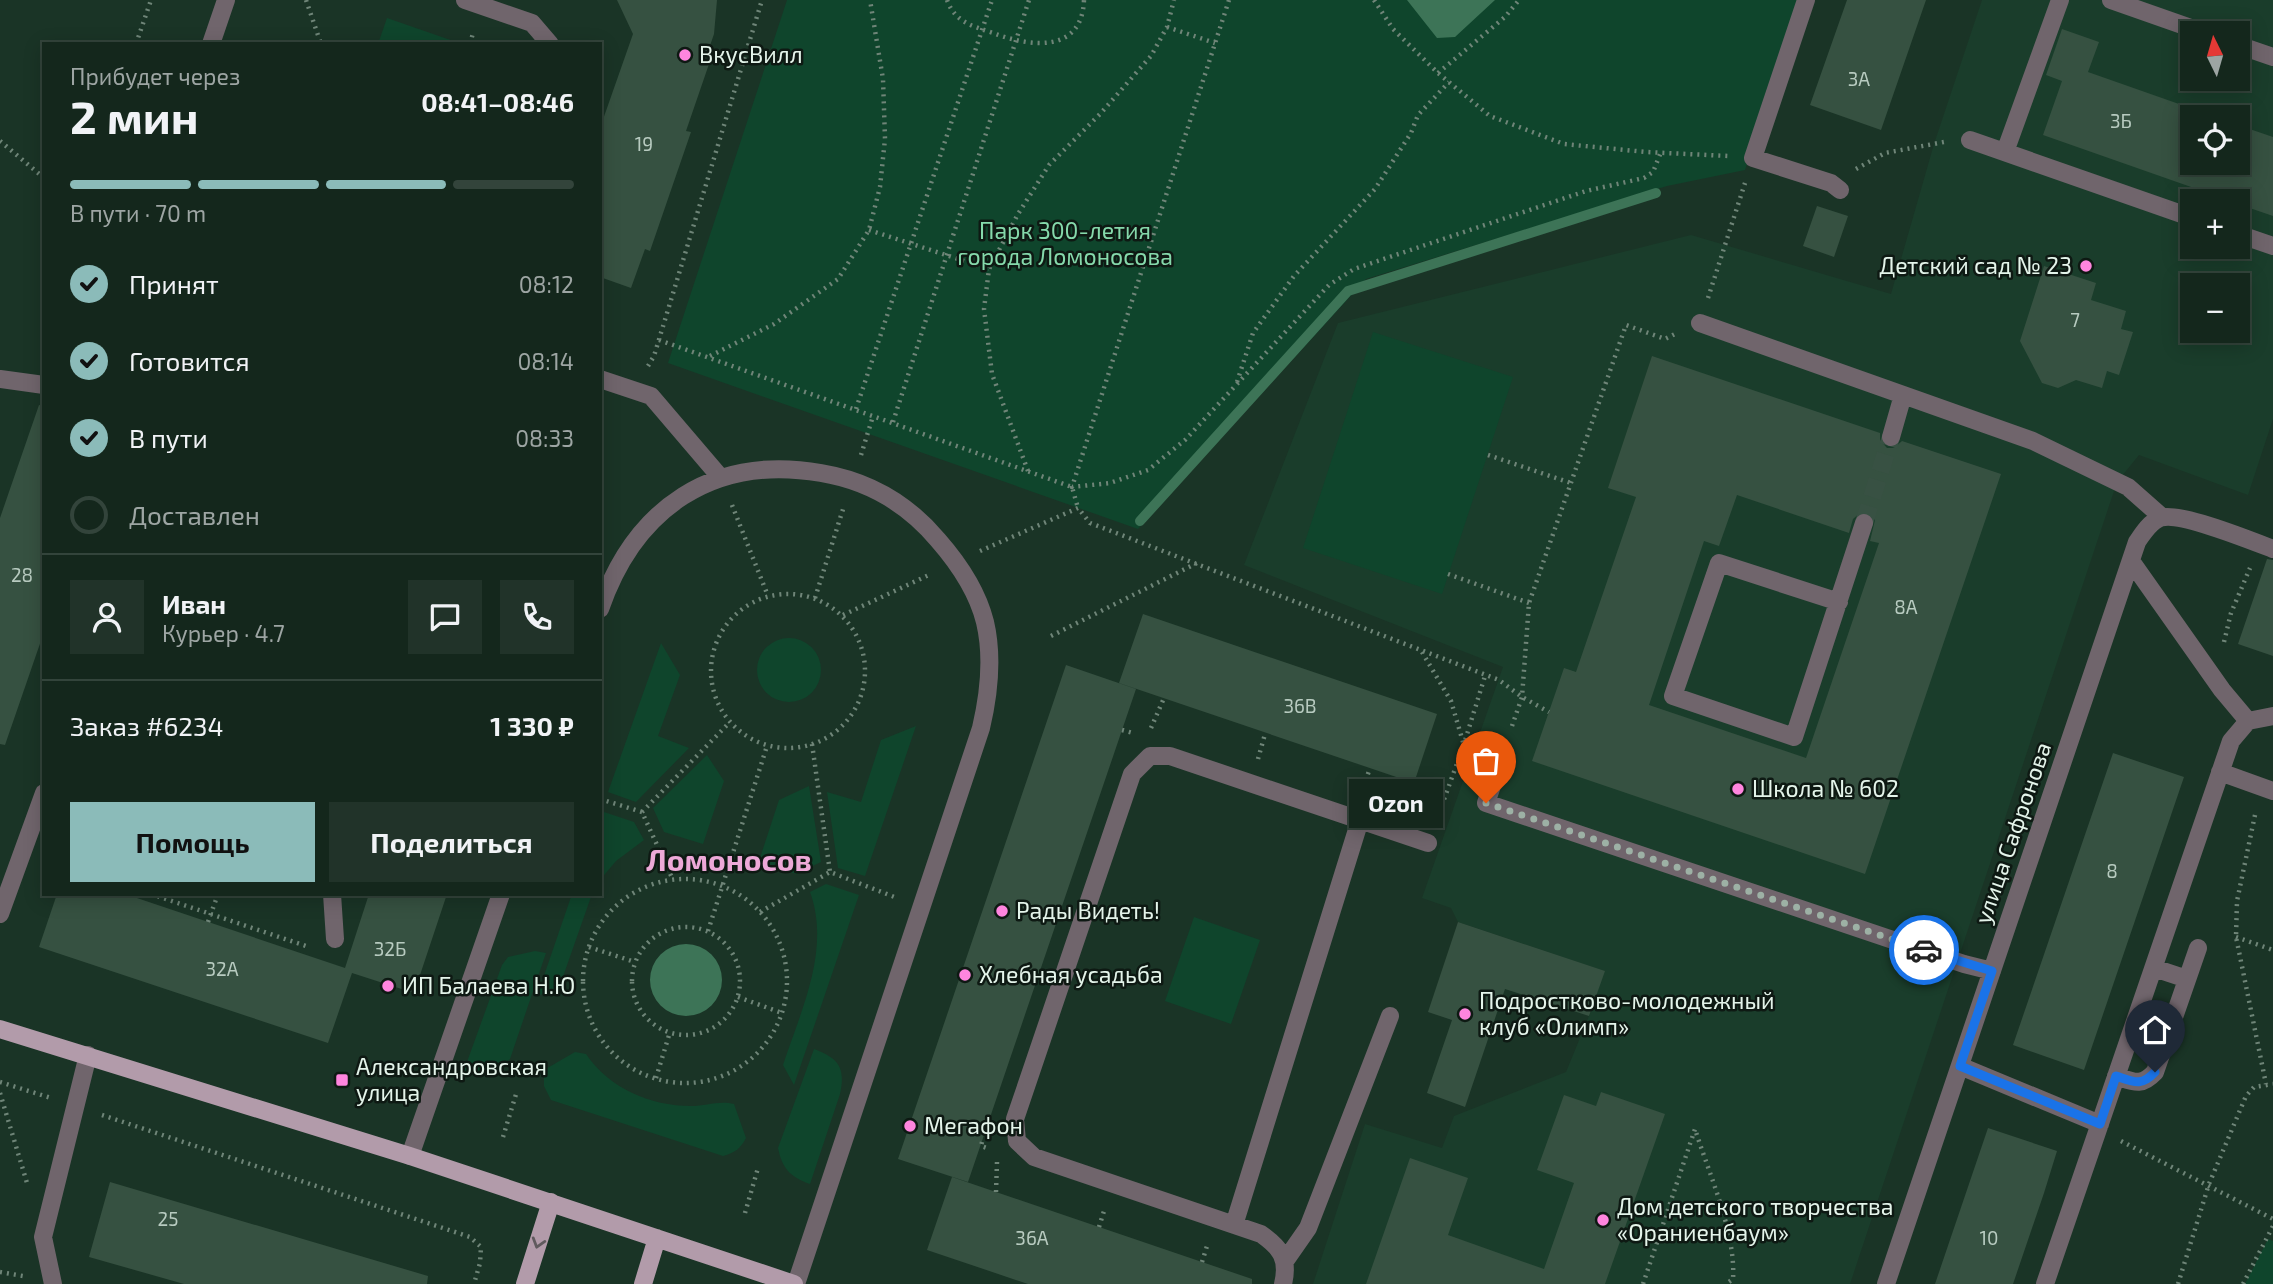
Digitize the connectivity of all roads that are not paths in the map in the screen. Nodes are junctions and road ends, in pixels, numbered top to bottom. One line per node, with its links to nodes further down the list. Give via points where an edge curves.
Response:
1 (226, 0): 7 (street)
2 (465, 0): 8 (street, via 532,23)
3 (1806, 0): 13 (street, via 1753,158)
4 (2060, 0): 12 (street)
5 (2111, 0): 6 (street)
6 (2180, 24)
7 (212, 42)
8 (548, 42)
9 (2250, 49): 10 (street)
10 (2273, 57)
11 (1970, 140): 12 (street)
12 (2005, 152): 14 (street)
13 (1836, 187)
14 (2180, 213)
15 (2250, 238): 16 (street)
16 (2273, 246)
17 (1700, 323): 21 (street)
18 (0, 379): 20 (street)
19 (602, 380): 23 (street, via 651,396)
20 (42, 385)
21 (1903, 395): 22 (street); 24 (street, via 2033,441 2128,487)
22 (1891, 437)
23 (721, 478): 29 (street, via 685,495 649,524 616,569); 62 (street, via 772,468 805,470 852,480 892,497 957,561 985,624 988,697 981,728)
24 (2162, 517): 26 (street, via 2181,517); 27 (street, улица Сафронова, via 2148,526)
25 (1864, 523): 28 (street)
26 (2266, 546)
27 (2131, 561): 31 (street); 44 (street, улица Сафронова)
28 (1839, 602): 28 (street, via 1794,737 1673,696 1719,563)
29 (602, 604)
30 (2273, 716): 31 (street)
31 (2248, 721): 33 (street, via 2231,741)
32 (1504, 751): 44 (street, via 1486,803)
33 (2220, 772): 34 (street); 43 (street)
34 (2268, 789)
35 (42, 798): 40 (street)
36 (1360, 820): 37 (street); 56 (street); 56 (street, via 1170,755 1150,756 1132,774 1015,1119 1017,1141 1034,1157)
37 (1428, 843)
38 (332, 896): 41 (street)
39 (501, 896): 54 (street)
40 (0, 914)
41 (335, 939)
42 (2198, 948): 45 (street)
43 (2154, 968): 45 (street); 47 (street)
44 (1992, 971): 51 (street, улица Сафронова)
45 (2187, 979): 48 (street)
46 (1390, 1016): 58 (street, via 1308,1228)
47 (2137, 1018): 48 (street); 52 (street)
48 (2170, 1028): 52 (street, via 2155,1072 2147,1081)
49 (0, 1029): 50 (main road)
50 (88, 1055): 54 (main road); 59 (street, via 43,1237)
51 (1960, 1066): 53 (street); 64 (street, улица Сафронова)
52 (2116, 1076): 53 (street)
53 (2099, 1127): 65 (street)
54 (410, 1156): 55 (main road)
55 (551, 1202): 57 (main road); 60 (main road, one-way to 60)
56 (1234, 1225): 58 (street, via 1277,1244)
57 (657, 1238): 61 (main road); 62 (main road)
58 (1285, 1261): 63 (street)
59 (53, 1284)
60 (525, 1284)
61 (643, 1284)
62 (795, 1284)
63 (1283, 1284)
64 (1886, 1284)
65 (2045, 1284)

